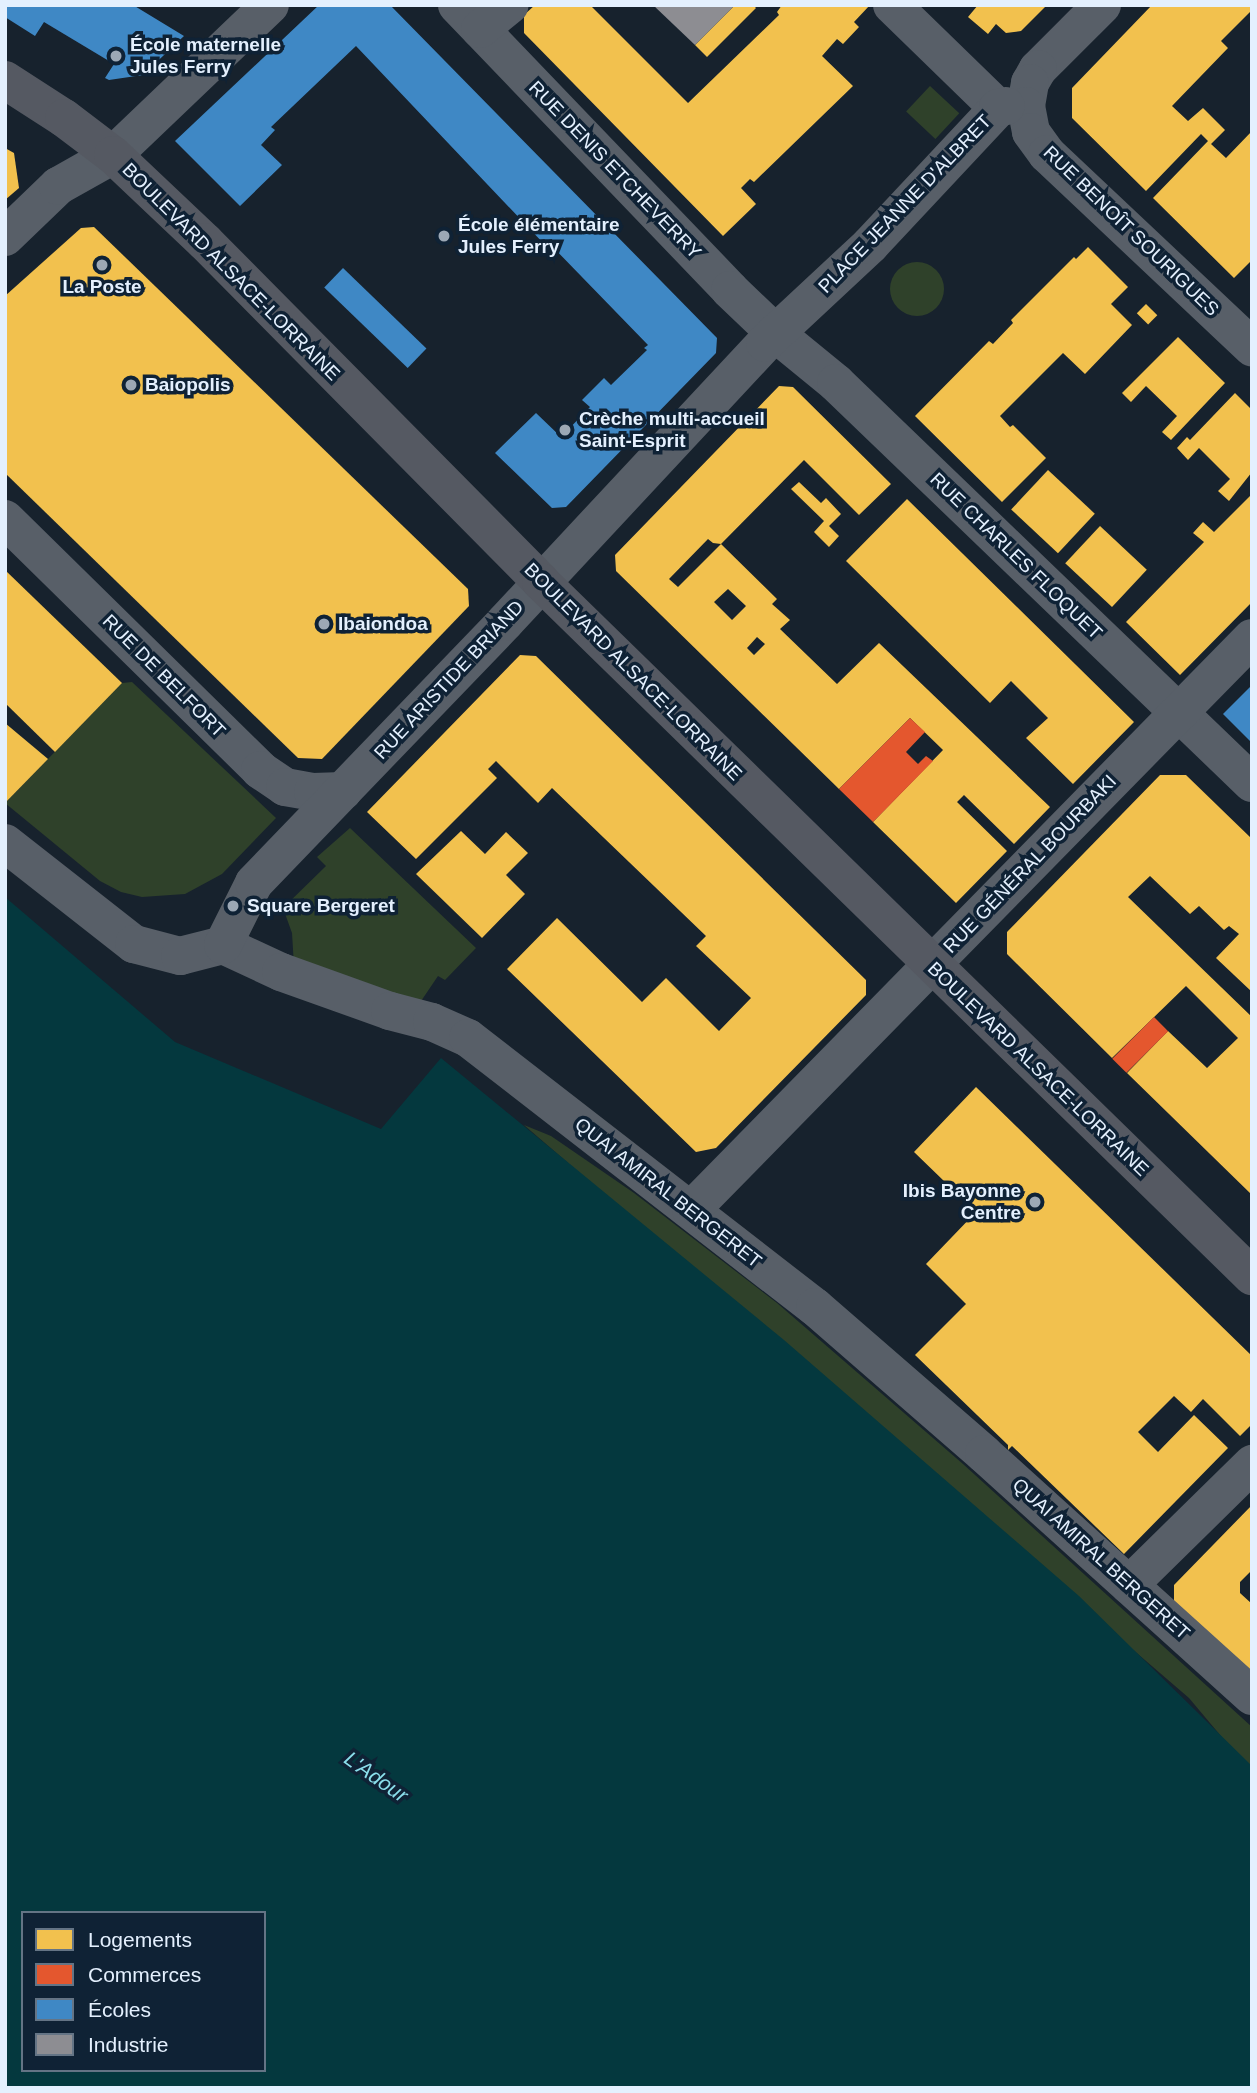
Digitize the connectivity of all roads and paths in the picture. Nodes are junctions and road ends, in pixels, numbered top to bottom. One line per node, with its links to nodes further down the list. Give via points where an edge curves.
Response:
1 (270, 5): 8 (street)
2 (510, 5): 5 (street)
3 (892, 5): 7 (street)
4 (1102, 5): 7 (street, via 1038,69)
5 (468, 17): 10 (street, RUE DENIS ETCHEVERRY)
6 (5, 80): 8 (main road, BOULEVARD ALSACE-LORRAINE)
7 (1010, 107): 10 (street, PLACE JEANNE D'ALBRET); 11 (street, RUE BENOÎT SOURIGUES, via 1047,154)
8 (113, 155): 9 (street, via 58,186); 13 (main road, BOULEVARD ALSACE-LORRAINE)
9 (5, 237)
10 (775, 333): 13 (street, RUE ARISTIDE BRIAND); 15 (street, RUE CHARLES FLOQUET, via 836,383)
11 (1252, 347)
12 (5, 519): 17 (street, RUE DE BELFORT, via 260,770 285,787 313,793)
13 (541, 582): 17 (street, RUE ARISTIDE BRIAND); 20 (main road, BOULEVARD ALSACE-LORRAINE)
14 (1252, 638): 15 (street, RUE GÉNÉRAL BOURBAKI)
15 (1179, 712): 16 (street, RUE CHARLES FLOQUET); 20 (street, RUE GÉNÉRAL BOURBAKI)
16 (1252, 783)
17 (343, 791): 19 (street, RUE ARISTIDE BRIAND, via 254,883)
18 (5, 844): 19 (street, via 134,944 180,956)
19 (223, 945): 21 (street, QUAI AMIRAL BERGERET, via 281,972 468,1038)
20 (931, 965): 21 (street, RUE GÉNÉRAL BOURBAKI); 22 (main road, BOULEVARD ALSACE-LORRAINE)
21 (691, 1210): 24 (street, QUAI AMIRAL BERGERET, via 883,1364)
22 (1252, 1276)
23 (1252, 1464): 24 (street)
24 (1129, 1585): 25 (street, QUAI AMIRAL BERGERET)
25 (1252, 1696)

